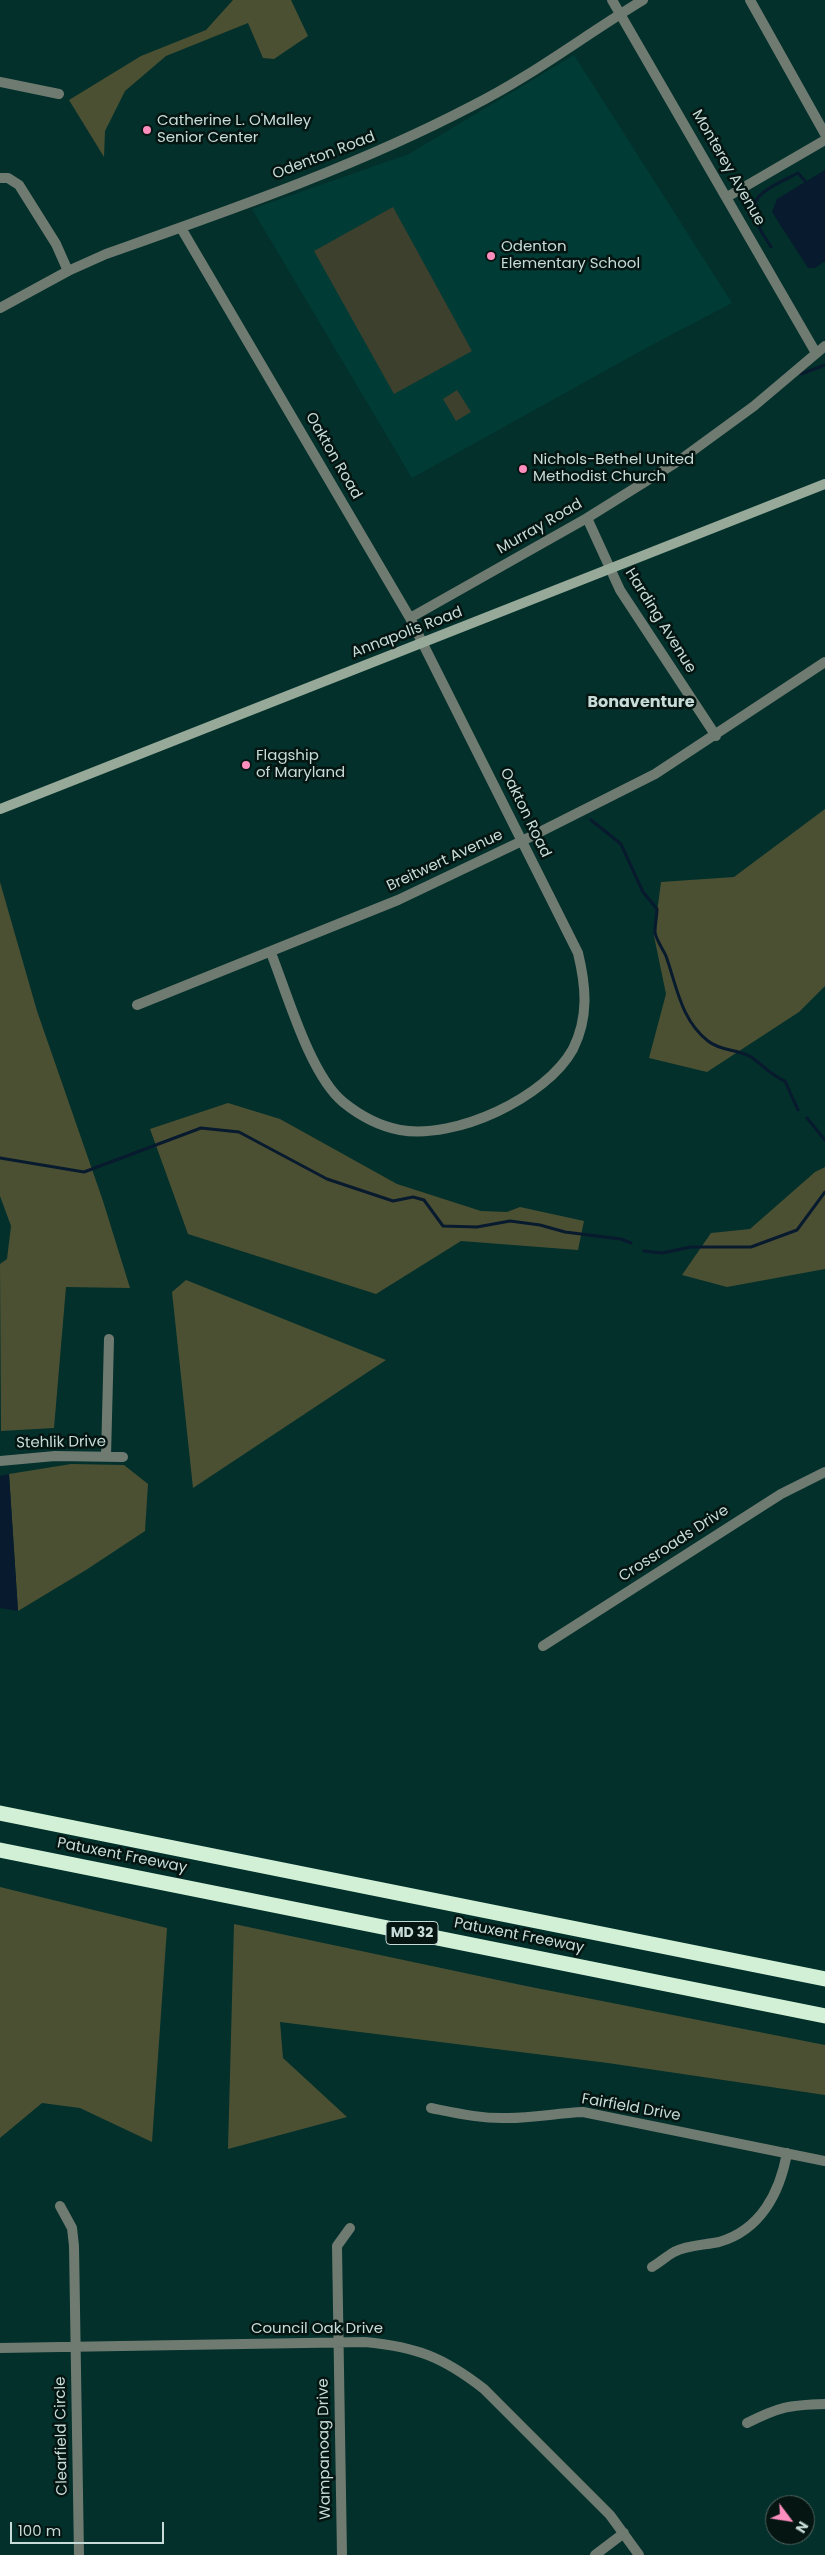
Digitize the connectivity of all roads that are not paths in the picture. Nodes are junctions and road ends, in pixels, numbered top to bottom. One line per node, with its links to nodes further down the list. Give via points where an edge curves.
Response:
1 (612, 0): 4 (street, Monterey Avenue)
2 (643, 0): 4 (street, Odenton Road)
3 (750, 0): 7 (street)
4 (622, 13): 10 (street, Monterey Avenue); 11 (street, Odenton Road, via 558,56 473,106 386,148)
5 (0, 82): 6 (street)
6 (59, 94)
7 (825, 134)
8 (825, 140): 10 (street)
9 (0, 178): 12 (street, via 8,178 19,185 56,244)
10 (727, 197): 15 (street, Monterey Avenue)
11 (181, 228): 12 (street, Odenton Road); 19 (street, Oakton Road)
12 (68, 271): 13 (street, Odenton Road)
13 (0, 308)
14 (825, 346): 15 (street, Murray Road)
15 (816, 353): 17 (street, Murray Road, via 754,406 680,460)
16 (825, 484): 18 (main road, Annapolis Road)
17 (587, 518): 18 (street, Harding Avenue); 19 (street, Murray Road)
18 (610, 568): 20 (main road, Annapolis Road); 22 (street, Harding Avenue, via 620,590)
19 (410, 618): 20 (street, Oakton Road)
20 (423, 642): 23 (main road, Annapolis Road); 24 (street, Oakton Road)
21 (825, 662): 22 (street, Breitwert Avenue)
22 (716, 736): 24 (street, Breitwert Avenue, via 655,774)
23 (0, 809)
24 (522, 841): 25 (street, Breitwert Avenue, via 407,896); 25 (street, Oakton Road, via 578,953 586,985 584,1015 573,1048 557,1071 534,1091 476,1120 442,1131 400,1130 383,1126 342,1101 314,1064)
25 (271, 953): 26 (street, Breitwert Avenue)
26 (137, 1006)
27 (109, 1339): 28 (street)
28 (106, 1456): 29 (street, Stehlik Drive); 30 (street, Stehlik Drive)
29 (123, 1457)
30 (0, 1461)
31 (825, 1472): 32 (street, Crossroads Drive, via 781,1494)
32 (543, 1646)
33 (0, 1812): 35 (highway, Patuxent Freeway / MD 32)
34 (0, 1850): 36 (highway, Patuxent Freeway / MD 32)
35 (825, 1979)
36 (825, 2016)
37 (430, 2108): 38 (street, Fairfield Drive, via 510,2118 583,2112)
38 (787, 2153): 39 (street, Fairfield Drive); 42 (street, via 775,2196 752,2224 733,2237 676,2251)
39 (825, 2161)
40 (60, 2206): 44 (street, Clearfield Circle, via 72,2228)
41 (350, 2228): 43 (street, Wampanoag Drive, via 337,2246)
42 (652, 2267)
43 (339, 2342): 44 (street, Council Oak Drive); 48 (street, Council Oak Drive, via 399,2345 442,2360 463,2372 546,2449); 50 (street, Wampanoag Drive)
44 (76, 2346): 45 (street, Council Oak Drive); 49 (street, Clearfield Circle)
45 (0, 2348)
46 (825, 2404): 47 (street, via 777,2408)
47 (747, 2424)
48 (624, 2533): 51 (street); 52 (street, Council Oak Drive)
49 (79, 2555)
50 (342, 2555)
51 (595, 2555)
52 (639, 2555)

